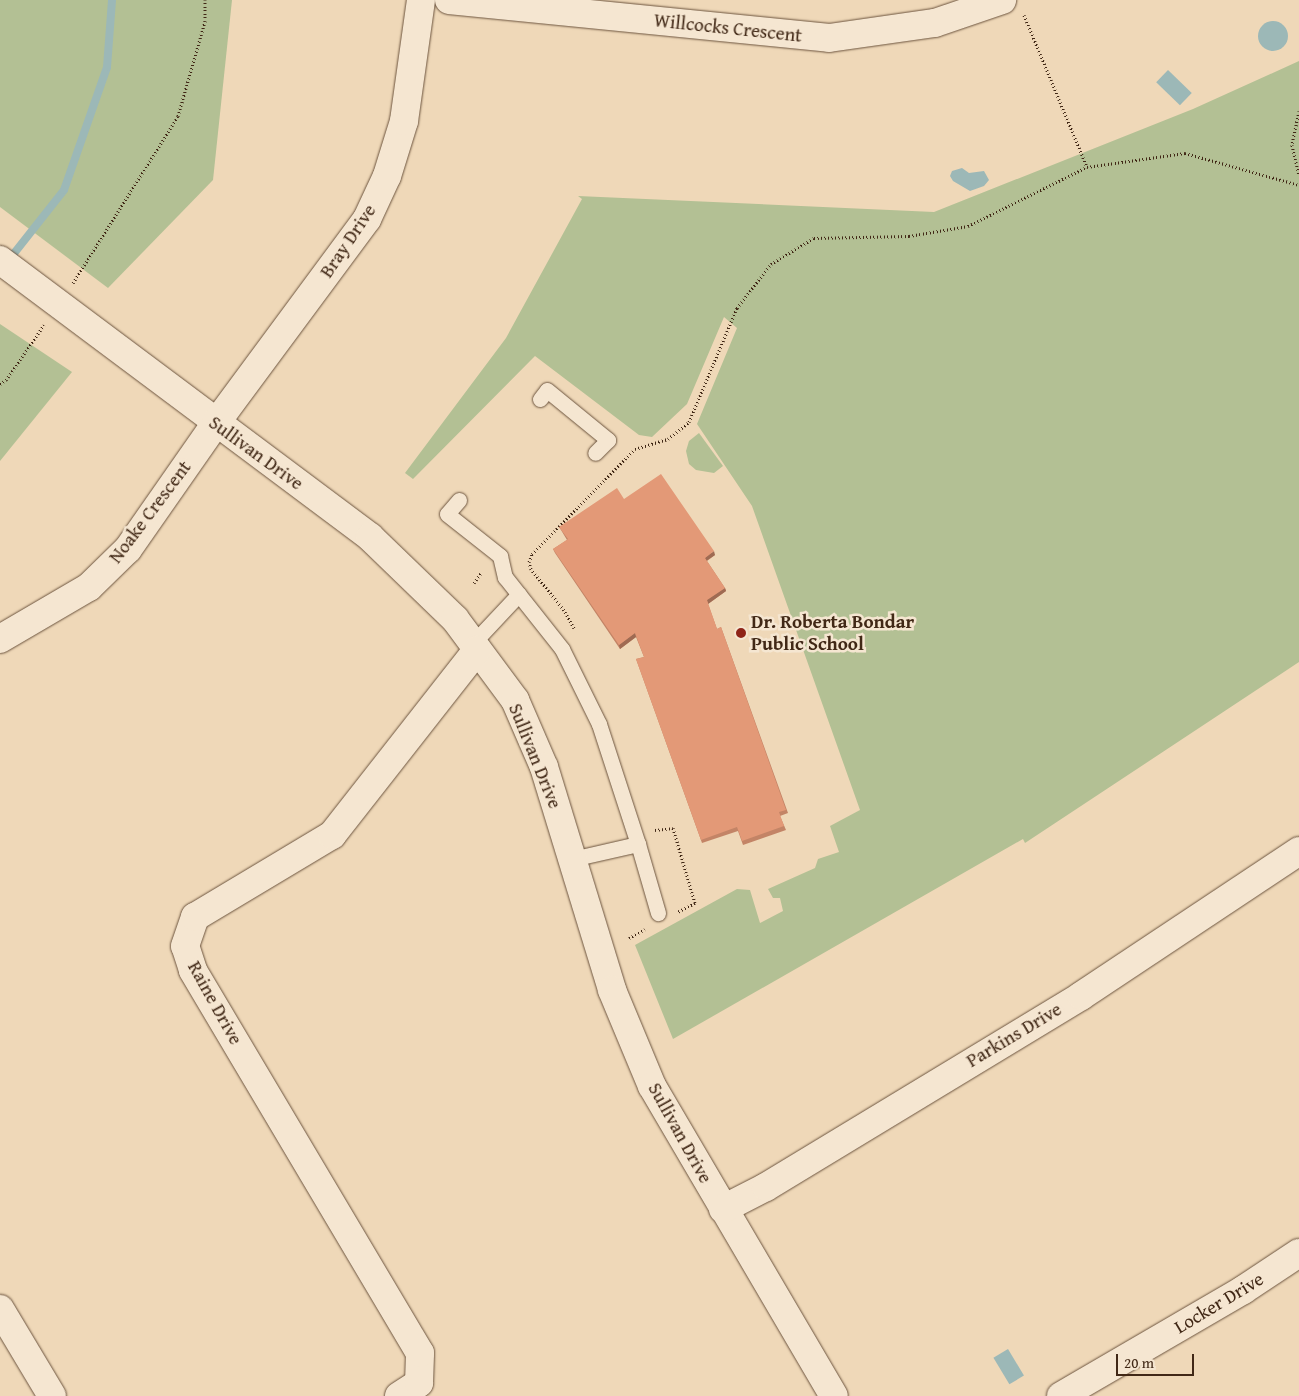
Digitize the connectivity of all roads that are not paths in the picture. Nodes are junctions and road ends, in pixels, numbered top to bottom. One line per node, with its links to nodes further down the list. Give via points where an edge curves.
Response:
1 (421, 0): 6 (street, Bray Drive, via 404,121 387,176 367,219)
2 (450, 0): 3 (street, Willcocks Crescent, via 829,38 935,23)
3 (1011, 4)
4 (0, 260): 6 (street, Sullivan Drive)
5 (540, 399): 7 (lane, via 547,390 608,440)
6 (216, 423): 10 (street, Noake Crescent, via 122,555 89,588); 11 (street, Sullivan Drive, via 370,537 455,619)
7 (595, 453)
8 (459, 500): 9 (lane, via 447,514 505,551 505,577)
9 (519, 594): 11 (lane); 12 (lane, via 562,649 598,724)
10 (0, 639)
11 (475, 646): 14 (street, Sullivan Drive, via 515,700 544,767); 20 (street, Raine Drive, via 332,835 195,917 185,946 193,970 420,1353 419,1383)
12 (638, 844): 14 (lane); 15 (lane)
13 (1299, 851): 16 (street, Parkins Drive, via 1081,996 766,1187)
14 (572, 859): 16 (street, Sullivan Drive, via 612,990 652,1086)
15 (661, 918)
16 (723, 1209): 21 (street, Sullivan Drive)
17 (1299, 1253): 22 (street, Locker Drive, via 1243,1290)
18 (0, 1308): 19 (street)
19 (52, 1396)
20 (399, 1396)
21 (834, 1396)
22 (1060, 1396)

